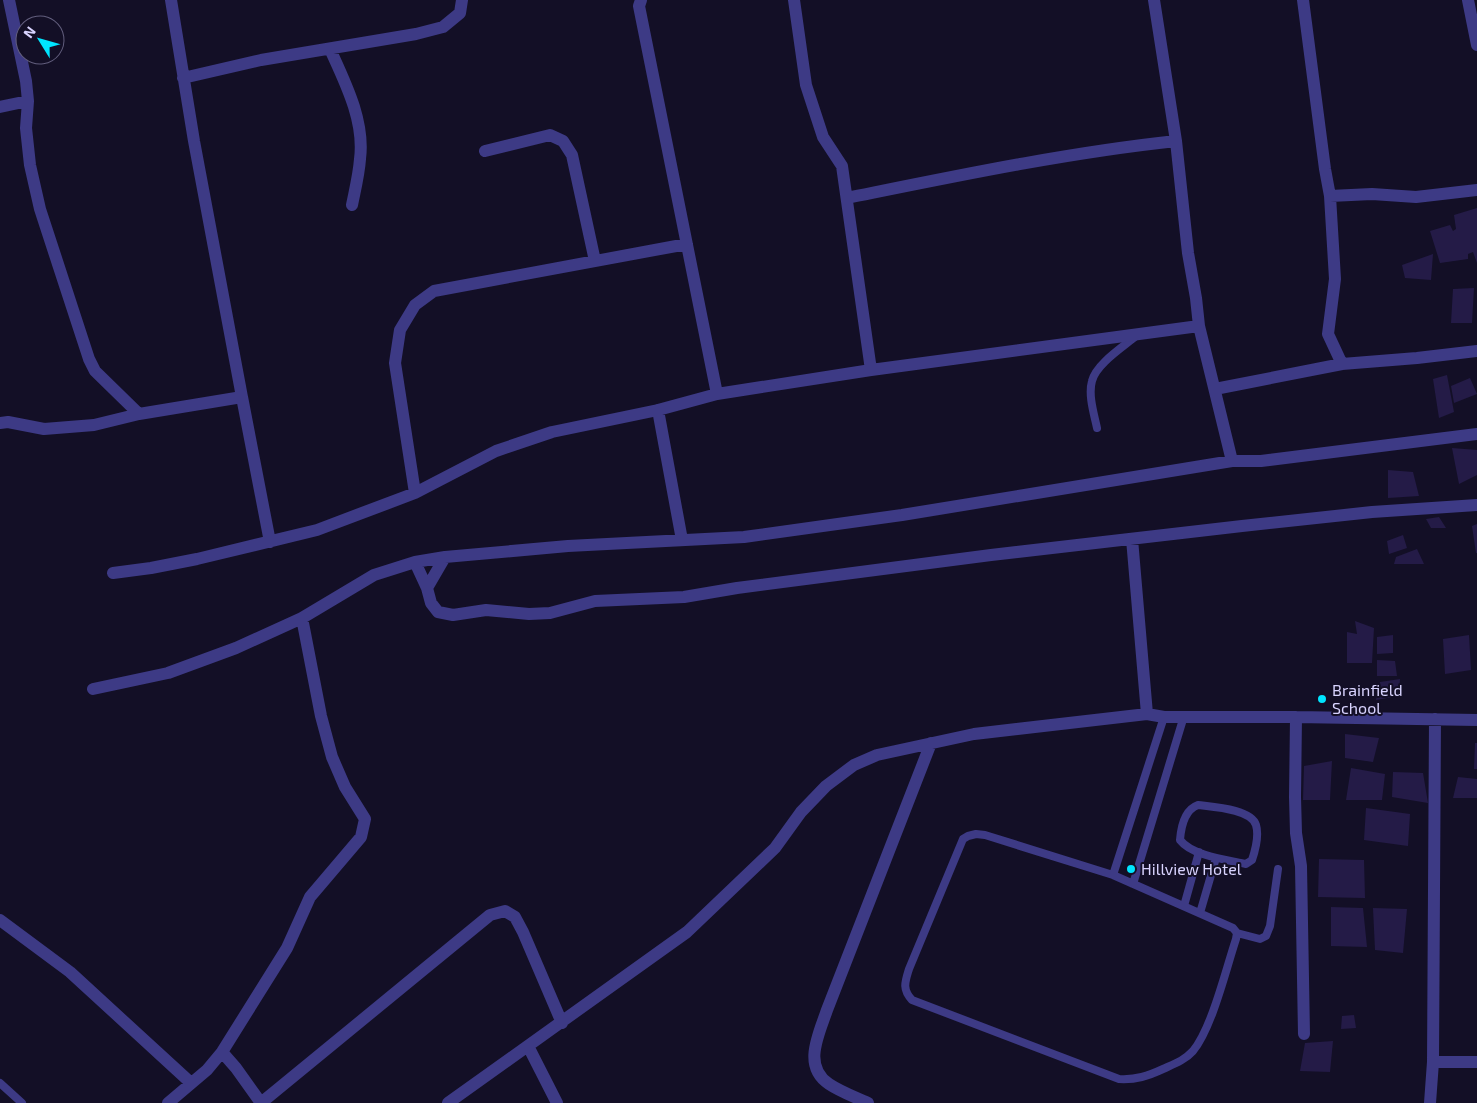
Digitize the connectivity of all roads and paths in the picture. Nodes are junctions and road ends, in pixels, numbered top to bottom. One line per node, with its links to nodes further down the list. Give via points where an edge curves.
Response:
1 (8, 0): 12 (street)
2 (171, 0): 11 (street)
3 (462, 0): 10 (street, via 460,13 443,27)
4 (641, 0): 20 (street, via 638,6)
5 (794, 0): 18 (street, via 806,85 823,137 842,166)
6 (1154, 0): 14 (street)
7 (1303, 0): 17 (street)
8 (1468, 0): 9 (street)
9 (1477, 45)
10 (330, 49): 11 (street, via 261,60); 19 (street, via 347,86 359,129 361,158)
11 (183, 78): 29 (street)
12 (28, 101): 13 (street); 31 (street, via 26,128 30,165 40,209 89,359 95,372)
13 (0, 107)
14 (1176, 142): 18 (street, via 1046,159); 22 (street)
15 (485, 151): 21 (street, via 550,135 563,142 572,155)
16 (1477, 190): 17 (street, via 1416,197)
17 (1330, 196): 25 (street, via 1336,279 1328,334)
18 (847, 198): 26 (street)
19 (352, 205)
20 (687, 244): 21 (street); 28 (street)
21 (595, 261): 36 (street, via 434,291 414,305 400,330 395,363)
22 (1199, 326): 23 (street); 27 (street)
23 (1137, 334): 26 (street); 33 (lane, via 1098,368 1092,381)
24 (1477, 351): 25 (street)
25 (1342, 364): 27 (street)
26 (871, 370): 28 (street)
27 (1215, 389): 35 (street)
28 (717, 394): 30 (street)
29 (242, 397): 31 (street); 40 (street)
30 (658, 410): 36 (street, via 552,432 496,451); 39 (street)
31 (139, 414): 32 (street, via 94,425 64,428 44,429)
32 (0, 423)
33 (1097, 428)
34 (1477, 434): 35 (street, via 1261,461)
35 (1232, 461): 39 (street, via 744,538)
36 (415, 493): 40 (street, via 317,530)
37 (1477, 505): 38 (street, via 1362,513)
38 (1132, 538): 44 (street, via 684,597 594,601 550,613 486,610 453,616 438,612); 47 (street)
39 (682, 540): 41 (street)
40 (270, 542): 43 (street)
41 (445, 557): 42 (street); 44 (street)
42 (415, 562): 44 (street); 45 (street, via 374,575)
43 (113, 573)
44 (428, 588)
45 (302, 618): 46 (street, via 236,648 168,673); 66 (street, via 332,757 345,787 365,819 361,837 310,898 287,948)
46 (93, 689)
47 (1147, 714): 49 (street); 53 (street, via 974,734)
48 (1184, 716): 49 (street); 50 (street); 58 (lane)
49 (1164, 717): 57 (lane)
50 (1296, 717): 51 (street); 64 (street, via 1295,797 1301,866)
51 (1434, 719): 52 (street); 67 (street)
52 (1477, 720)
53 (931, 743): 63 (street, via 877,755 854,765 826,786 801,812 775,848 687,932); 76 (street, via 814,1049 815,1069 828,1084)
54 (1199, 852): 55 (lane); 55 (lane, via 1184,846 1180,840 1187,814 1194,807 1236,811 1253,819 1257,826 1252,860 1246,864); 59 (lane)
55 (1216, 858): 60 (lane)
56 (1278, 870): 62 (lane, via 1266,936 1260,939)
57 (1113, 875): 58 (lane); 62 (lane, via 985,835 968,836 963,839 909,969 906,993 912,1000 1110,1076 1134,1080 1181,1060 1193,1050 1207,1026)
58 (1133, 884): 59 (lane)
59 (1184, 906): 60 (lane)
60 (1200, 913): 62 (lane, via 1229,925)
61 (0, 920): 70 (street, via 70,972)
62 (1237, 933)
63 (562, 1023): 65 (street); 73 (street, via 523,932 515,917 505,911 490,915)
64 (1304, 1034)
65 (528, 1046): 74 (street); 75 (street)
66 (222, 1052): 70 (street); 73 (street)
67 (1433, 1062): 68 (street); 77 (street)
68 (1477, 1062)
69 (0, 1083): 71 (lane)
70 (191, 1083): 72 (street)
71 (22, 1103)
72 (168, 1103)
73 (261, 1103)
74 (448, 1103)
75 (557, 1103)
76 (868, 1103)
77 (1430, 1103)

